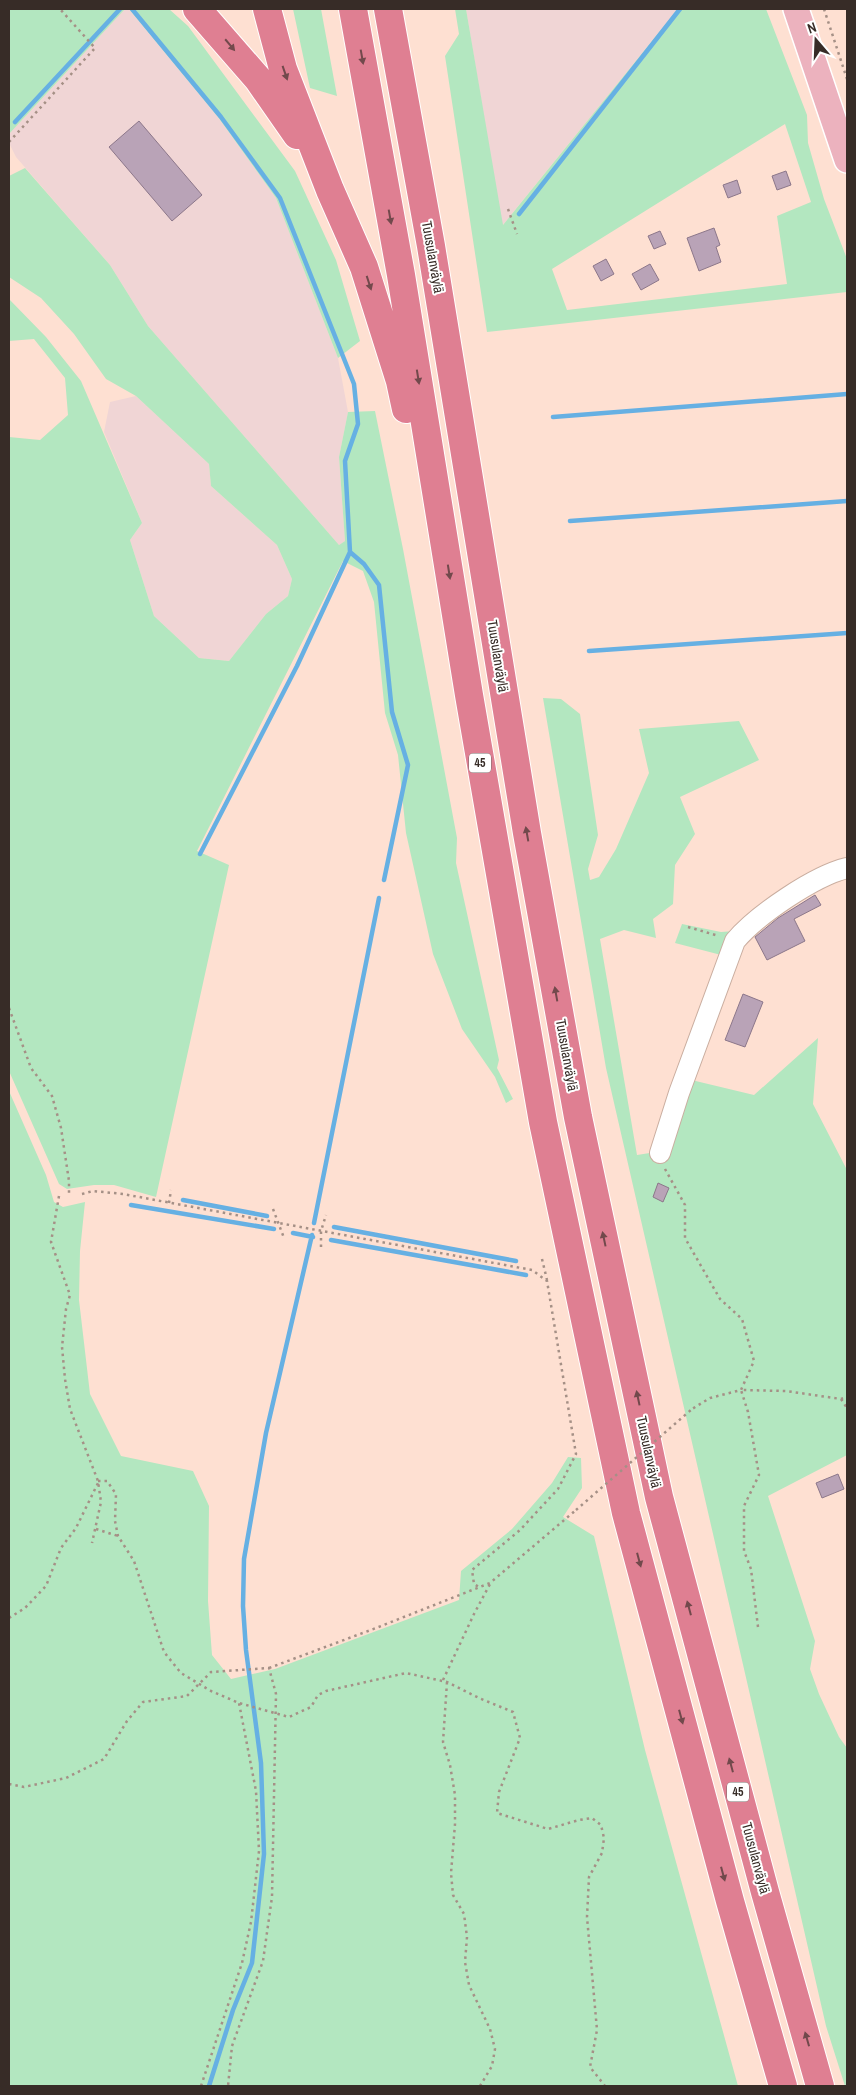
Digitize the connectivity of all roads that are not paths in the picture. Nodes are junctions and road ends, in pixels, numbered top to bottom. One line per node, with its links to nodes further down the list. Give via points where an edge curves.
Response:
1 (197, 9): 8 (highway, one-way to 8, via 258,79 295,131)
2 (267, 9): 8 (highway, one-way to 8, via 283,69)
3 (353, 9): 10 (highway, 45, one-way to 10)
4 (388, 9): 9 (highway, Tuusulanväylä / 45)
5 (406, 9): 9 (highway)
6 (796, 9): 7 (main road)
7 (847, 160)
8 (330, 190): 10 (highway, one-way to 10, via 364,267 381,317 400,381 413,444)
9 (431, 246): 14 (highway, Tuusulanväylä / 45, one-way to 9, via 659,1497 578,1118 526,834)
10 (445, 542): 13 (highway, 45, one-way to 13, via 489,819 543,1122 624,1504)
11 (847, 868): 12 (lane, via 834,871 790,897 746,927 735,941)
12 (660, 1153)
13 (783, 2086)
14 (820, 2086)

